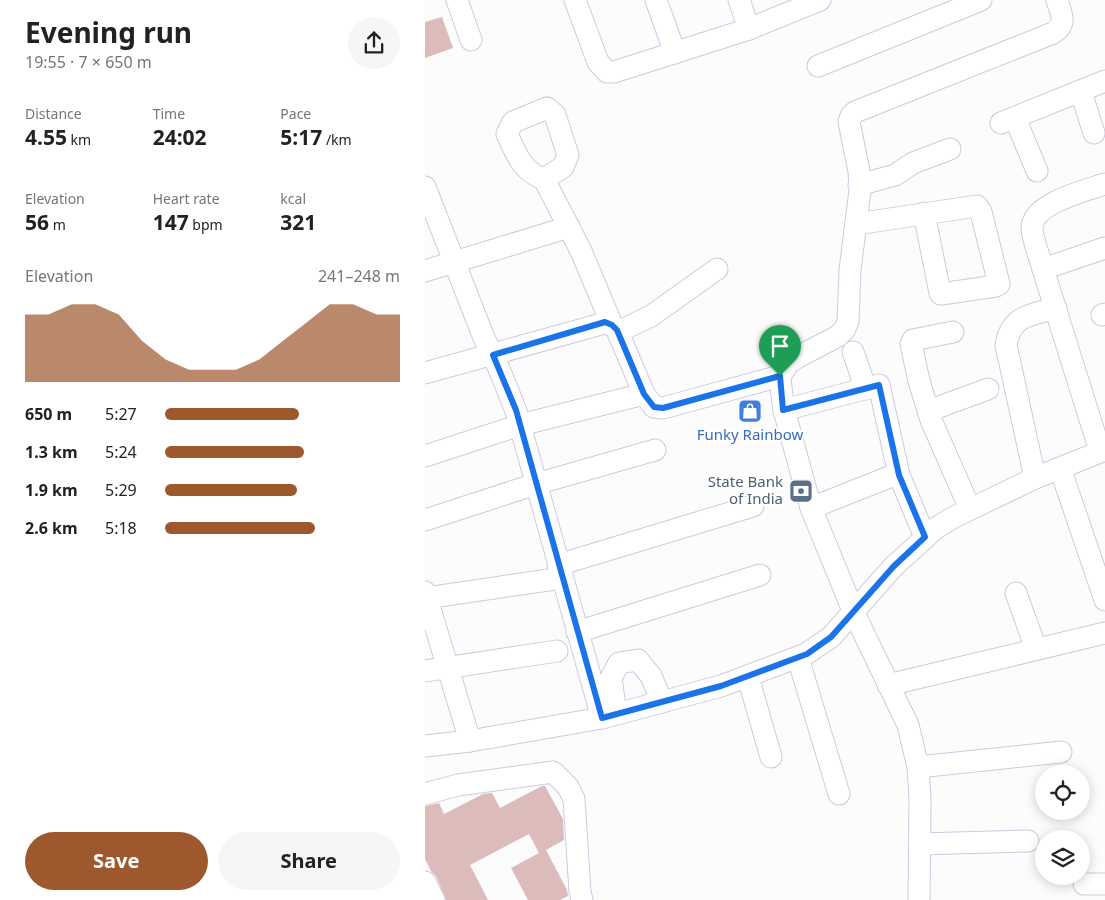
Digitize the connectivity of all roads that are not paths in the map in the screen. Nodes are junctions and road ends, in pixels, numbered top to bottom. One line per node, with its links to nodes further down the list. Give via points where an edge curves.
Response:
1 (457, 0): 9 (street)
2 (575, 0): 10 (street, via 597,62 607,72)
3 (656, 0): 10 (street)
4 (739, 0): 8 (street)
5 (820, 0): 8 (street)
6 (981, 0): 11 (street)
7 (1057, 0): 19 (street, via 1063,19 1059,29 1053,33 855,112 849,122)
8 (749, 29): 10 (street)
9 (471, 40)
10 (675, 53)
11 (818, 66)
12 (1105, 81): 13 (street)
13 (1081, 92): 14 (street); 16 (street, via 1008,120)
14 (1094, 134)
15 (950, 149): 19 (street, via 913,163 895,175)
16 (1037, 171)
17 (544, 179): 23 (street)
18 (1105, 184): 27 (street, via 1056,201 1033,221 1031,228)
19 (859, 185): 22 (street)
20 (425, 187): 25 (street)
21 (925, 213): 21 (street, via 941,294 999,284 980,208); 22 (street)
22 (855, 224): 35 (street, via 845,329 796,358)
23 (569, 227): 25 (street); 30 (street)
24 (1105, 248): 27 (street)
25 (454, 262): 28 (street); 33 (street)
26 (717, 269): 30 (street, via 651,316)
27 (1043, 269): 29 (street)
28 (425, 271)
29 (1056, 308): 43 (street); 47 (street, via 1024,317 1014,324 1006,345)
30 (615, 329): 33 (street, via 605,322); 38 (street)
31 (953, 332): 40 (street, via 911,341)
32 (853, 352): 36 (street)
33 (493, 355): 34 (street); 41 (street)
34 (425, 373)
35 (780, 376): 38 (street, via 663,408 654,407); 39 (street)
36 (865, 388): 39 (street); 46 (street, via 879,385)
37 (987, 389): 40 (street)
38 (644, 394): 41 (street)
39 (783, 410): 50 (street)
40 (928, 411): 51 (street)
41 (520, 425): 44 (street); 48 (street)
42 (655, 450): 48 (street)
43 (1103, 450): 45 (street)
44 (425, 456)
45 (1060, 468): 47 (street); 58 (street)
46 (899, 475): 50 (street); 53 (street)
47 (1035, 478): 51 (street)
48 (536, 484): 52 (street); 54 (street)
49 (753, 506): 54 (street)
50 (811, 508): 59 (street)
51 (970, 509): 53 (street)
52 (425, 520)
53 (925, 537): 59 (street, via 894,566)
54 (560, 572): 57 (street); 60 (street)
55 (760, 575): 60 (street)
56 (1016, 593): 62 (street)
57 (426, 596): 65 (street)
58 (1105, 600)
59 (853, 613): 64 (street, via 831,637); 68 (street)
60 (577, 632): 70 (street)
61 (1105, 633): 62 (street)
62 (1036, 649): 68 (street)
63 (557, 651): 65 (street)
64 (798, 658): 67 (street); 77 (street)
65 (448, 666): 66 (street); 71 (street)
66 (425, 670)
67 (748, 677): 69 (street); 74 (street)
68 (888, 685): 75 (street, via 907,725)
69 (663, 702): 70 (street); 70 (street, via 651,676 638,660 619,663 611,678)
70 (609, 716): 71 (street)
71 (470, 741): 72 (street)
72 (425, 746)
73 (1061, 752): 75 (street)
74 (771, 757)
75 (918, 767): 79 (street)
76 (425, 794): 84 (street, via 458,785 553,772 568,787 574,799)
77 (839, 794)
78 (1027, 841): 79 (street)
79 (920, 844): 85 (street)
80 (425, 882): 83 (street)
81 (1090, 884): 82 (street)
82 (1105, 884)
83 (434, 900)
84 (582, 900)
85 (919, 900)

